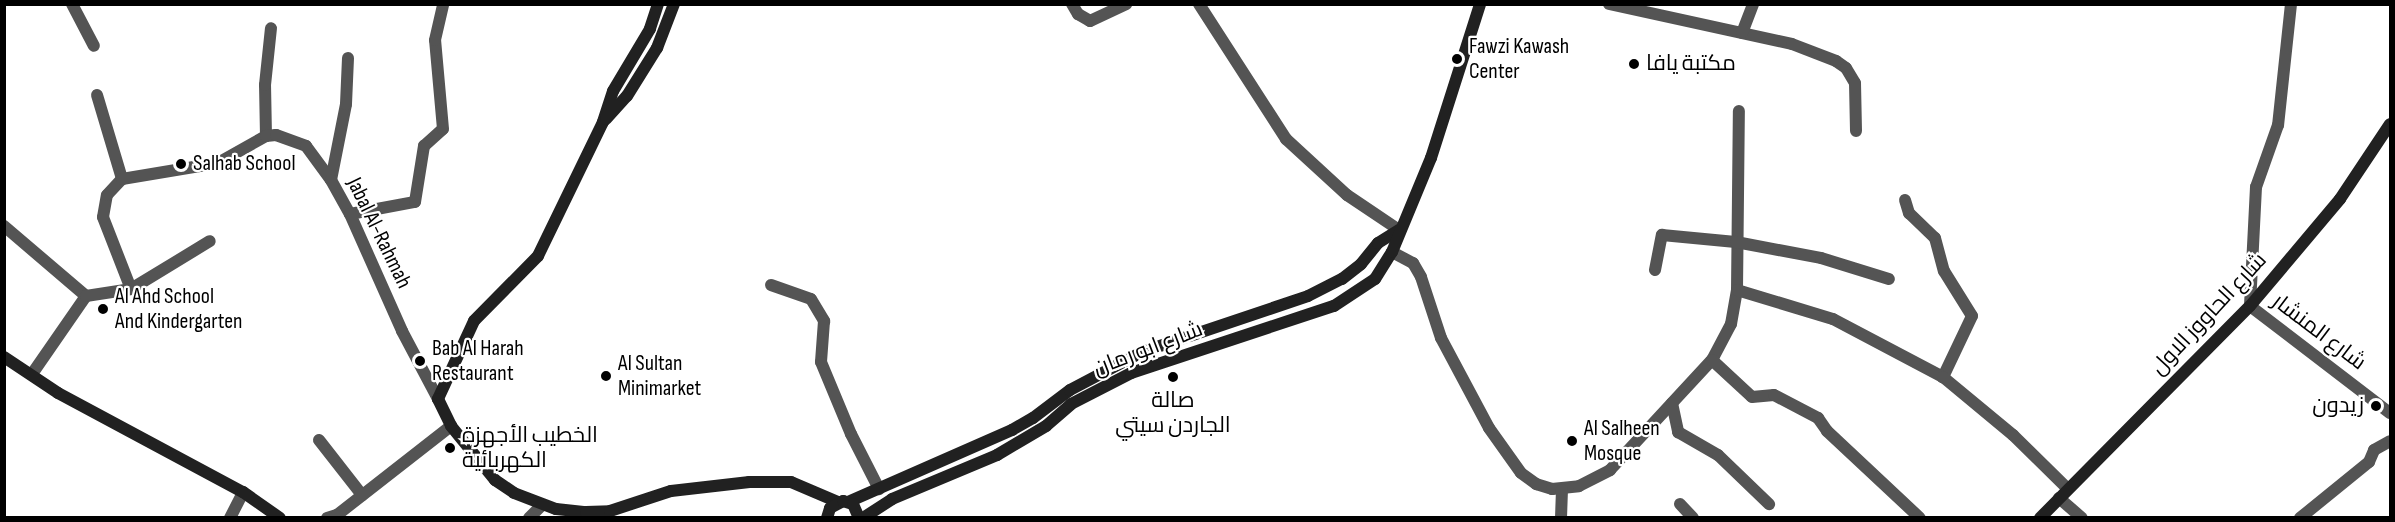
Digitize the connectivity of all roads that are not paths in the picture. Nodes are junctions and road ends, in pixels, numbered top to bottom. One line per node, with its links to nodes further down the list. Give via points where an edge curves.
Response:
1 (72, 4): 14 (street)
2 (443, 4): 25 (street, via 435,40 443,129 424,146 415,202)
3 (658, 4): 18 (main road, via 650,29 613,91)
4 (674, 4): 18 (main road, via 657,48 627,96)
5 (1072, 4): 6 (street, via 1078,14 1090,21)
6 (1126, 4)
7 (1199, 4): 27 (street, via 1286,139 1347,195)
8 (1480, 4): 27 (main road, شارع ابو رمان, via 1431,158)
9 (1609, 4): 13 (street)
10 (1754, 4): 13 (street)
11 (2291, 4): 37 (street, via 2278,125 2256,187)
12 (271, 28): 21 (street, via 265,85)
13 (1742, 33): 20 (street, via 1792,44 1834,59 1846,68 1856,89)
14 (94, 46)
15 (348, 58): 23 (street, via 346,104)
16 (97, 95): 22 (street)
17 (1739, 111): 29 (street)
18 (603, 122): 42 (main road, via 538,256 474,321)
19 (2391, 124): 37 (main road, شارع الحاووز الاول, via 2340,199)
20 (1856, 131)
21 (266, 136): 22 (street, via 218,163); 23 (street, Jabal Al-Rahmah, via 276,135 306,146)
22 (122, 179): 34 (street, via 107,195 103,217)
23 (331, 180): 25 (street, Jabal Al-Rahmah)
24 (1905, 200): 41 (street, via 1909,213 1935,238 1944,271 1972,316)
25 (350, 214): 42 (street, Jabal Al-Rahmah, via 402,331)
26 (4, 226): 36 (street)
27 (1399, 230): 30 (main road, شارع ابو رمان); 49 (main road, شارع ابو رمان, via 1378,243 1342,279 1308,296 1142,352 1087,380 1012,430)
28 (210, 241): 34 (street)
29 (1736, 242): 31 (street, via 1662,235); 32 (street, via 1821,258); 35 (street)
30 (1392, 252): 51 (street, via 1413,263 1441,338 1489,428 1516,466 1536,484); 64 (main road, شارع ابو رمان, via 1375,279 1334,306 1131,373 1071,404 1046,426 997,455 892,499)
31 (1655, 270)
32 (1888, 279)
33 (771, 285): 49 (street, via 811,299 824,321 821,362)
34 (132, 290): 36 (street)
35 (1737, 290): 39 (street, via 1731,324); 41 (street, via 1833,319)
36 (86, 296): 40 (street)
37 (2250, 306): 44 (street, شارع المنشار); 50 (main road, شارع الحاووز الاول)
38 (4, 357): 40 (main road)
39 (1712, 360): 43 (street); 67 (street, via 1752,397 1774,395 1818,418)
40 (32, 374): 52 (main road, via 58,393)
41 (1943, 377): 50 (street, via 2013,435)
42 (438, 399): 45 (main road)
43 (1672, 403): 51 (street, via 1610,470 1580,486); 57 (street, via 1678,432 1718,455)
44 (2391, 413)
45 (451, 426): 53 (street); 58 (main road, via 495,480)
46 (319, 440): 53 (street)
47 (2391, 441): 70 (street, via 2374,450 2369,462)
48 (791, 482): 55 (main road); 58 (main road, via 749,482 671,491 602,512 571,512); 59 (main road, via 809,493)
49 (879, 489): 55 (main road, شارع ابو رمان)
50 (2068, 489): 54 (main road, شارع الحاووز الاول)
51 (1562, 490): 65 (street)
52 (243, 492): 60 (street); 61 (main road)
53 (362, 495): 62 (street)
54 (2059, 498): 68 (main road, شارع الحاووز الاول); 69 (street)
55 (843, 502): 59 (main road); 64 (main road, via 856,508)
56 (1680, 504): 66 (street)
57 (1769, 504)
58 (542, 505): 63 (street)
59 (827, 515)
60 (231, 518)
61 (280, 518)
62 (327, 518)
63 (529, 518)
64 (861, 518)
65 (1561, 518)
66 (1694, 518)
67 (1920, 518)
68 (2040, 518)
69 (2082, 518)
70 (2300, 518)

